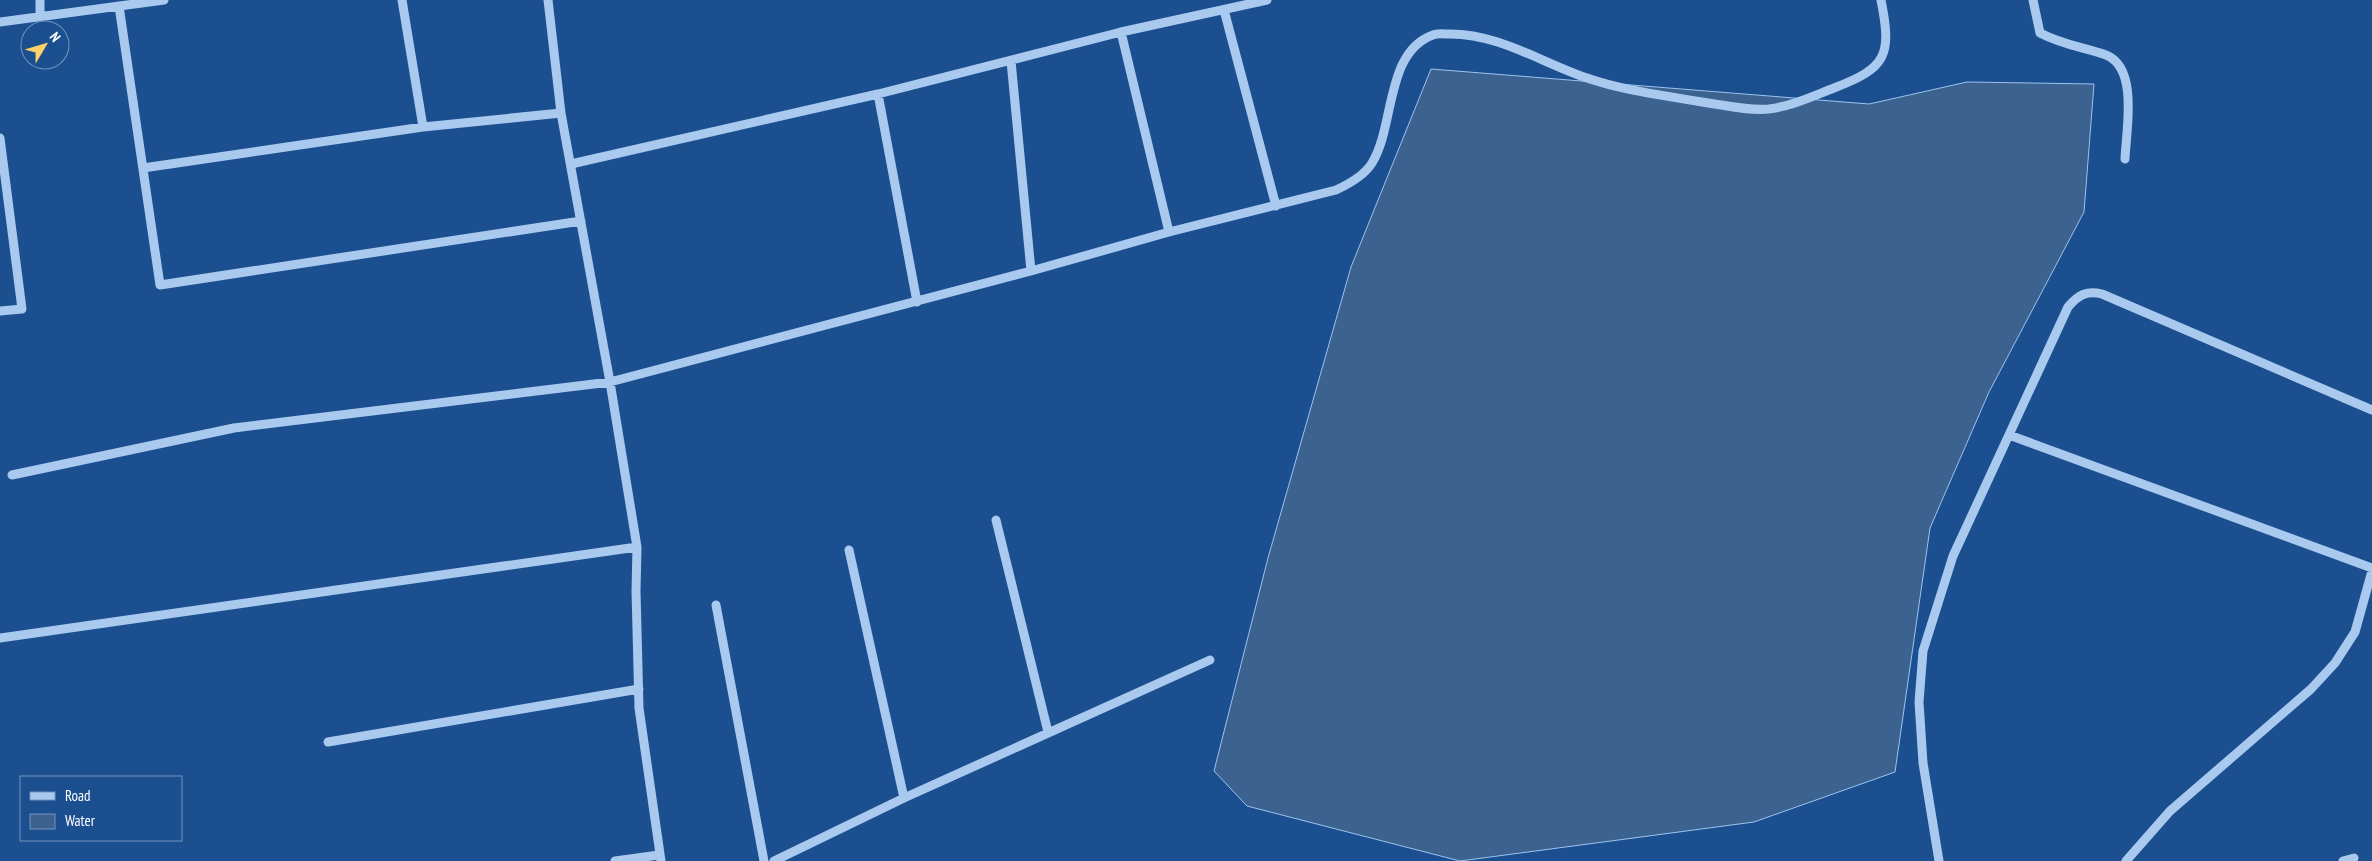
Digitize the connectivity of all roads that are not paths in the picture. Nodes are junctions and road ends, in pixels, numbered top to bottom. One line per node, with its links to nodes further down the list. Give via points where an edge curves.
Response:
1 (40, 0): 10 (street)
2 (164, 0): 8 (street)
3 (402, 0): 16 (street)
4 (548, 0): 15 (street)
5 (1267, 0): 9 (street)
6 (1881, 0): 21 (street, via 1886,48 1876,66 1857,79 1796,103 1768,109 1734,107 1622,89 1586,78 1499,42 1462,34 1433,35 1413,49 1399,68 1383,135 1372,163 1354,181 1336,190)
7 (2033, 0): 18 (street, via 2040,33 2057,42 2108,56 2122,69 2128,84)
8 (119, 6): 10 (street); 20 (street)
9 (1224, 10): 12 (street); 21 (street)
10 (40, 16): 11 (street)
11 (0, 22)
12 (1122, 32): 13 (street); 23 (street)
13 (1011, 61): 14 (street); 24 (street)
14 (878, 94): 19 (street); 25 (street)
15 (561, 113): 16 (street); 19 (street)
16 (422, 127): 20 (street)
17 (0, 138): 26 (street, via 22,309)
18 (2125, 159)
19 (571, 164): 22 (street)
20 (143, 168): 22 (street, via 160,284)
21 (1276, 206): 23 (street)
22 (581, 221): 27 (street)
23 (1169, 232): 24 (street)
24 (1031, 271): 25 (street)
25 (917, 302): 27 (street)
26 (0, 311)
27 (610, 382): 30 (street, via 234,428); 32 (street)
28 (2372, 410): 29 (street, via 2094,292 2075,298 2068,307)
29 (2009, 435): 34 (street); 47 (street, via 1953,556 1923,651 1919,702 1923,763)
30 (12, 475)
31 (996, 520): 39 (street)
32 (637, 547): 36 (street); 38 (street)
33 (849, 550): 41 (street)
34 (2372, 569): 48 (street, via 2355,632 2335,663 2311,689 2170,810)
35 (716, 604): 45 (street)
36 (0, 638)
37 (1210, 660): 39 (street)
38 (639, 689): 40 (street); 42 (street)
39 (1048, 732): 41 (street)
40 (328, 742)
41 (904, 798): 46 (street)
42 (660, 858): 44 (street)
43 (2354, 858): 49 (street)
44 (615, 861)
45 (764, 861)
46 (774, 861)
47 (1939, 861)
48 (2126, 861)
49 (2343, 861)

